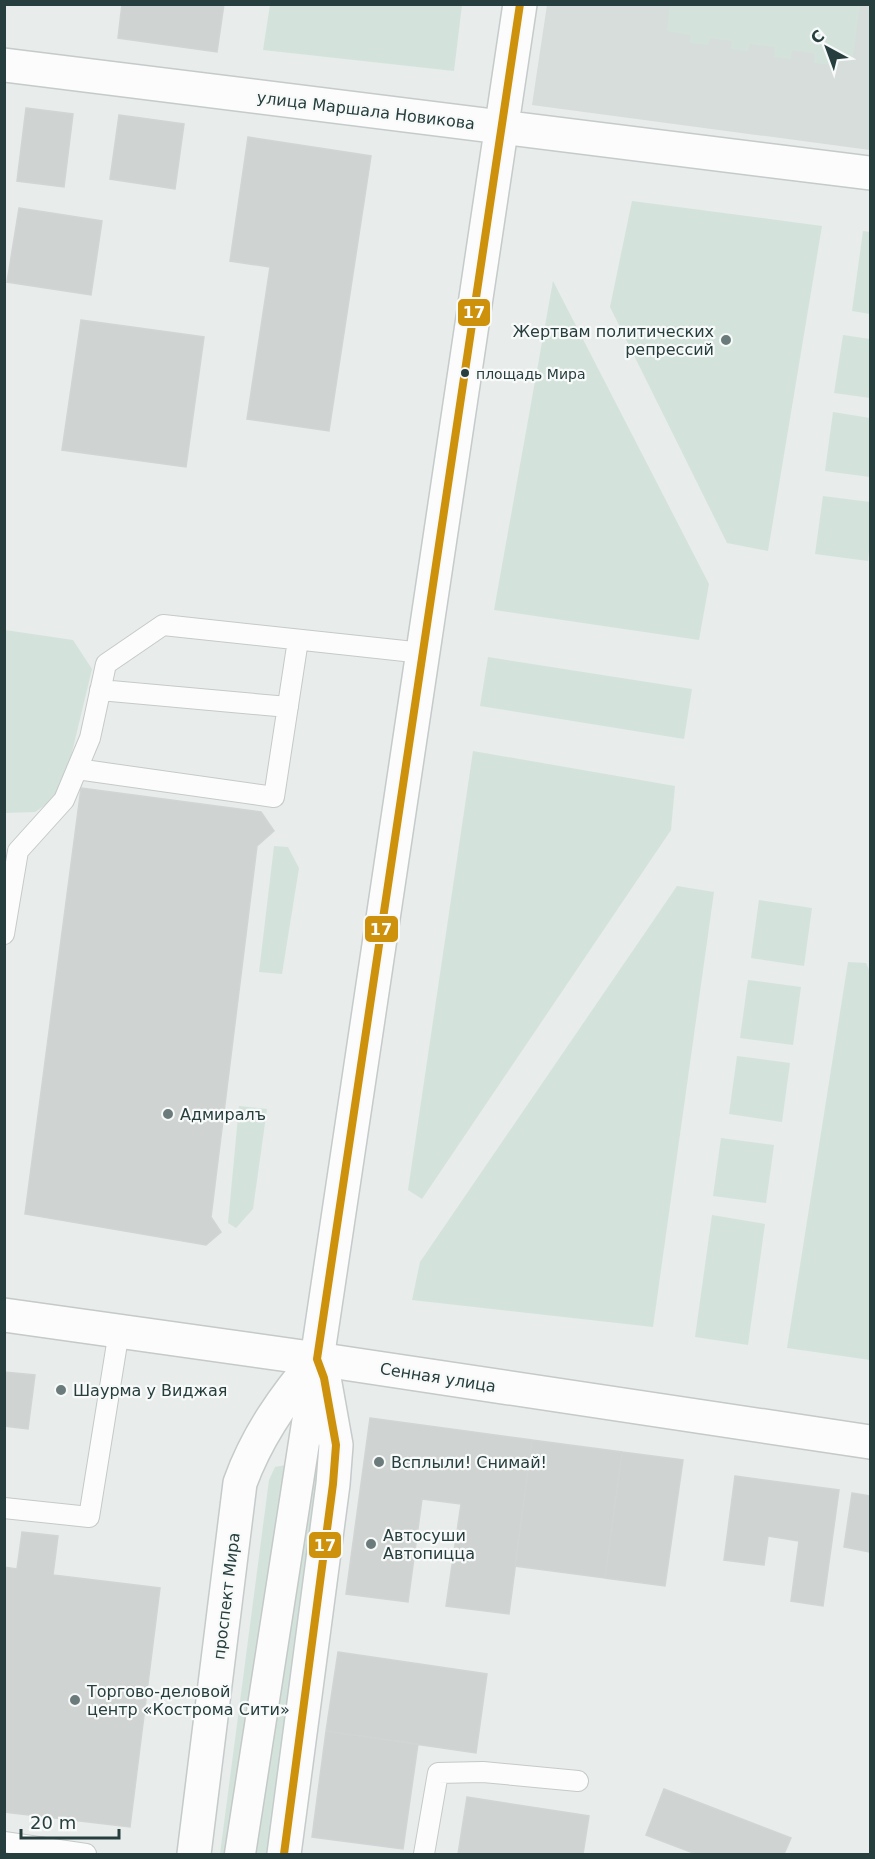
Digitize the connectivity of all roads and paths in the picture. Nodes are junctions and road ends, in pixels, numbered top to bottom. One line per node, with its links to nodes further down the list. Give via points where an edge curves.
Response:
1 (520, 4): 3 (main road)
2 (4, 65): 3 (main road, улица Маршала Новикова)
3 (502, 127): 4 (main road, улица Маршала Новикова); 6 (main road)
4 (870, 173)
5 (298, 640): 6 (lane); 7 (lane, via 163,625 106,664); 8 (lane)
6 (423, 653): 13 (main road)
7 (100, 690): 8 (lane); 9 (lane, via 90,738)
8 (288, 707): 9 (lane, via 274,797)
9 (77, 769): 10 (lane, via 64,800 18,851)
10 (4, 934)
11 (4, 1315): 12 (main road, Сенная улица)
12 (119, 1331): 13 (main road, Сенная улица); 15 (lane, via 89,1517)
13 (317, 1359): 14 (main road, Сенная улица); 19 (main road, проспект Мира, via 270,1421 250,1455 240,1483); 20 (street); 21 (main road, via 336,1445)
14 (870, 1442)
15 (4, 1508)
16 (578, 1781): 22 (lane, via 483,1772 438,1773)
17 (4, 1842): 18 (lane)
18 (86, 1854)
19 (194, 1854)
20 (240, 1854)
21 (284, 1854)
22 (424, 1854)

